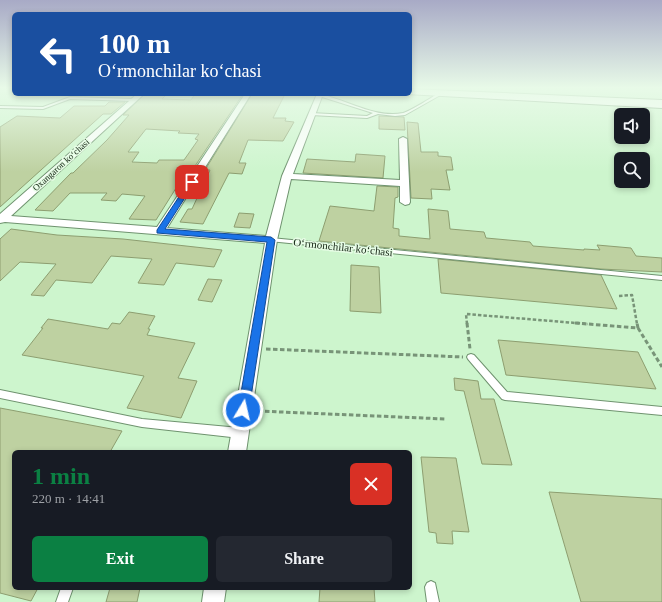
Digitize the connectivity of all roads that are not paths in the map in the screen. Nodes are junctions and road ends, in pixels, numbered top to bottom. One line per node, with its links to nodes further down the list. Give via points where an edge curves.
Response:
1 (117, 115): 10 (street, Oxangaron koʻchasi)
2 (234, 115): 11 (street)
3 (311, 115): 7 (street)
4 (331, 115): 5 (lane)
5 (372, 115)
6 (403, 139): 8 (street)
7 (287, 176): 8 (street); 12 (street)
8 (404, 183): 9 (street)
9 (405, 202)
10 (1, 219): 11 (street, Oʻrmonchilar koʻchasi)
11 (160, 231): 12 (street, Oʻrmonchilar koʻchasi)
12 (271, 240): 13 (lane, Oʻrmonchilar koʻchasi); 17 (street)
13 (662, 278)
14 (471, 357): 16 (lane, via 505,396)
15 (0, 394): 17 (lane, via 142,423)
16 (662, 411)
17 (240, 433): 18 (street)
18 (237, 450)
19 (431, 587): 24 (lane)
20 (66, 590): 22 (lane)
21 (215, 590): 23 (street)
22 (62, 602)
23 (213, 602)
24 (433, 602)

